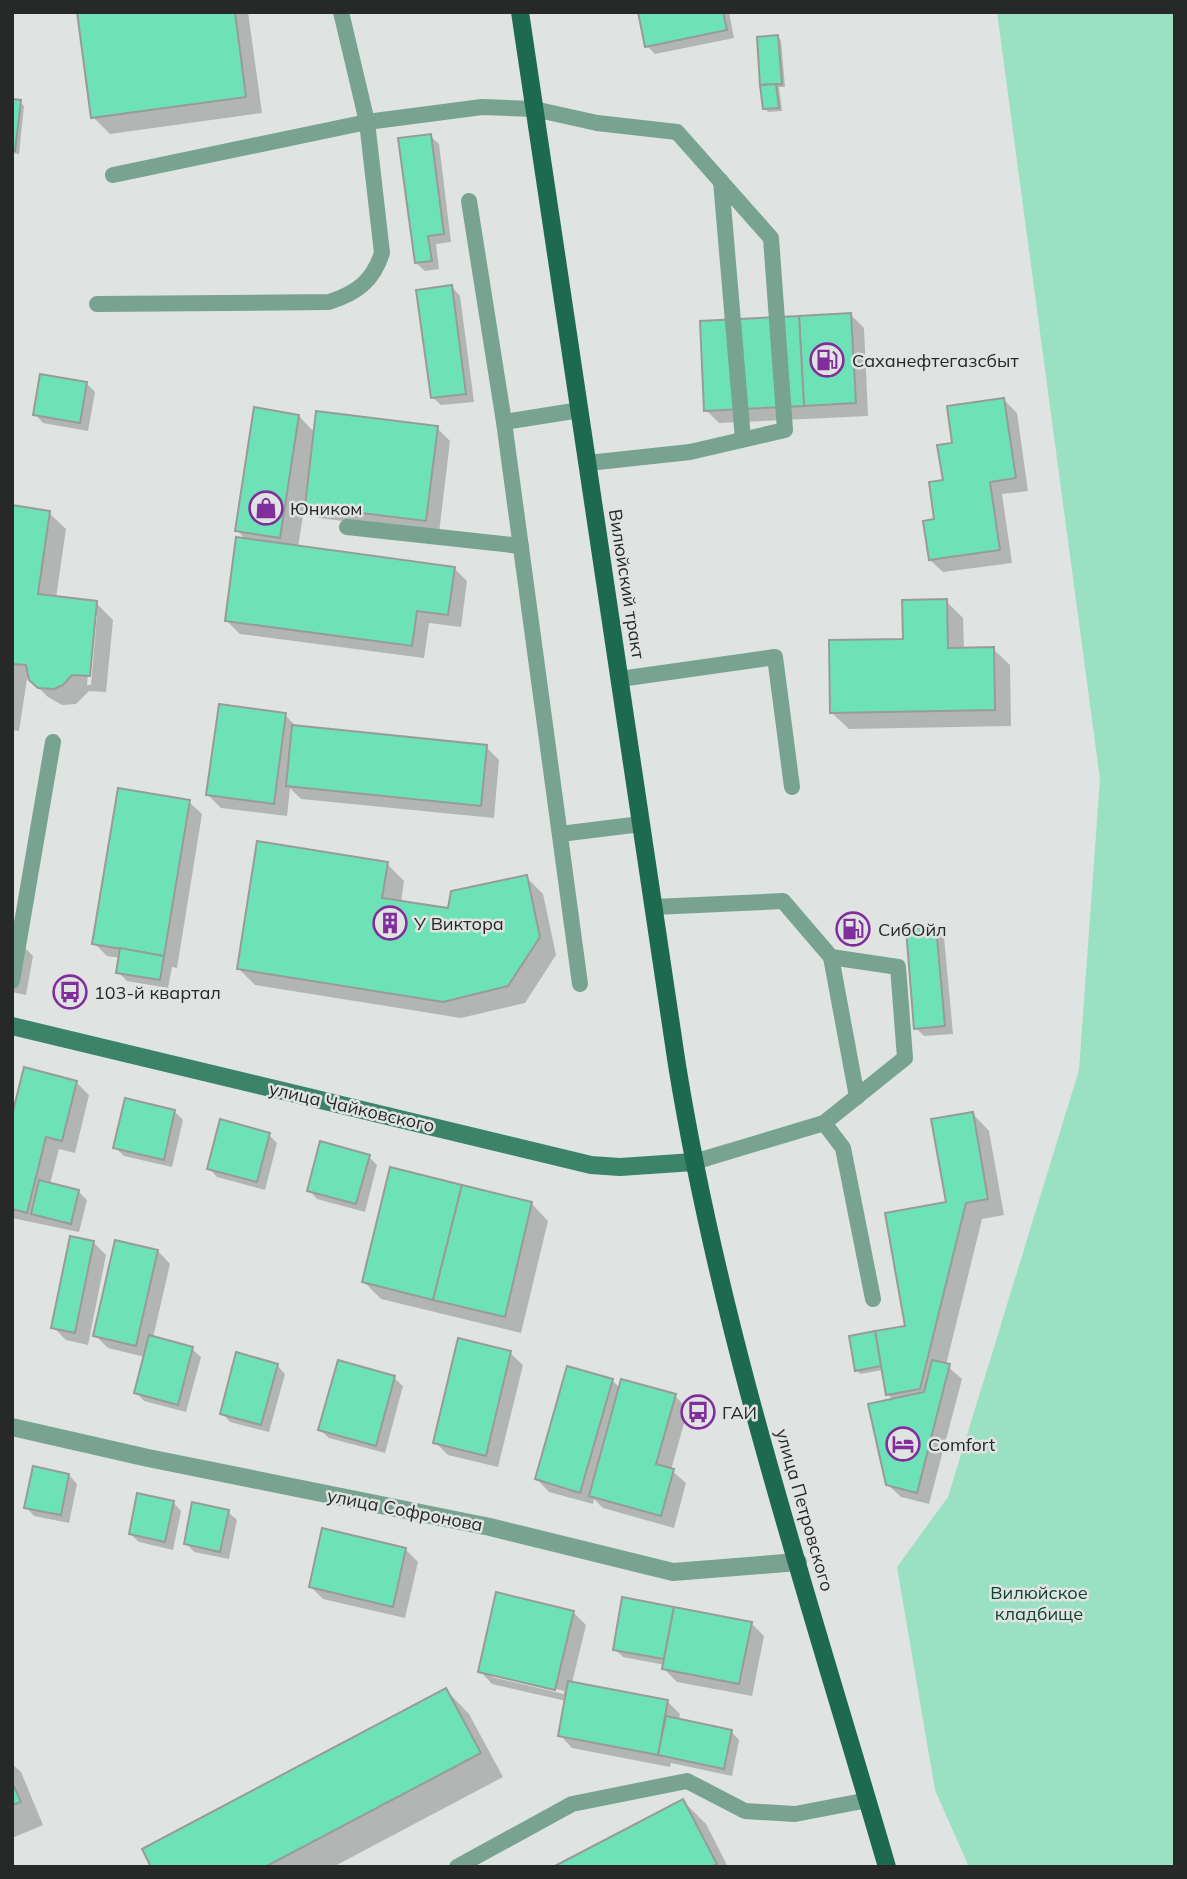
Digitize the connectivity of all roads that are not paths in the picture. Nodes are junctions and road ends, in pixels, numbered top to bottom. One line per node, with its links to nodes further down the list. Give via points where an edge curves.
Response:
1 (341, 12): 4 (lane)
2 (520, 12): 3 (main road, Вилюйский тракт)
3 (534, 109): 4 (lane, via 482,107); 6 (lane, via 597,123 677,132); 9 (main road, Вилюйский тракт)
4 (367, 122): 5 (lane); 8 (lane, via 382,253 367,283 350,295 329,302)
5 (113, 175)
6 (721, 181): 11 (lane); 11 (lane, via 771,238 785,430)
7 (469, 201): 10 (lane)
8 (97, 304)
9 (580, 410): 10 (lane); 12 (main road, Вилюйский тракт)
10 (504, 422): 14 (lane)
11 (743, 439): 12 (lane, via 690,452)
12 (587, 463): 15 (main road, Вилюйский тракт)
13 (347, 527): 14 (lane)
14 (521, 547): 19 (lane)
15 (620, 679): 17 (lane, via 775,657); 18 (main road, Вилюйский тракт)
16 (53, 742): 22 (lane)
17 (792, 787)
18 (641, 824): 19 (lane); 20 (main road, Вилюйский тракт)
19 (560, 834): 23 (lane)
20 (654, 906): 21 (lane, via 783,901); 27 (main road, Вилюйский тракт)
21 (831, 957): 25 (lane); 25 (lane, via 898,967 905,1058)
22 (12, 981)
23 (580, 984)
24 (12, 1026): 27 (main road, улица Чайковского, via 591,1165)
25 (857, 1097): 26 (lane)
26 (824, 1123): 27 (lane); 28 (lane, via 843,1148)
27 (694, 1162): 30 (main road, улица Петровского, via 754,1411)
28 (873, 1299)
29 (12, 1427): 30 (street, улица Софронова, via 490,1527 673,1572)
30 (798, 1562): 31 (main road, улица Петровского)
31 (868, 1800): 32 (lane, via 795,1814 745,1811 687,1781 572,1804); 33 (main road, улица Петровского)
32 (457, 1867)
33 (887, 1867)

